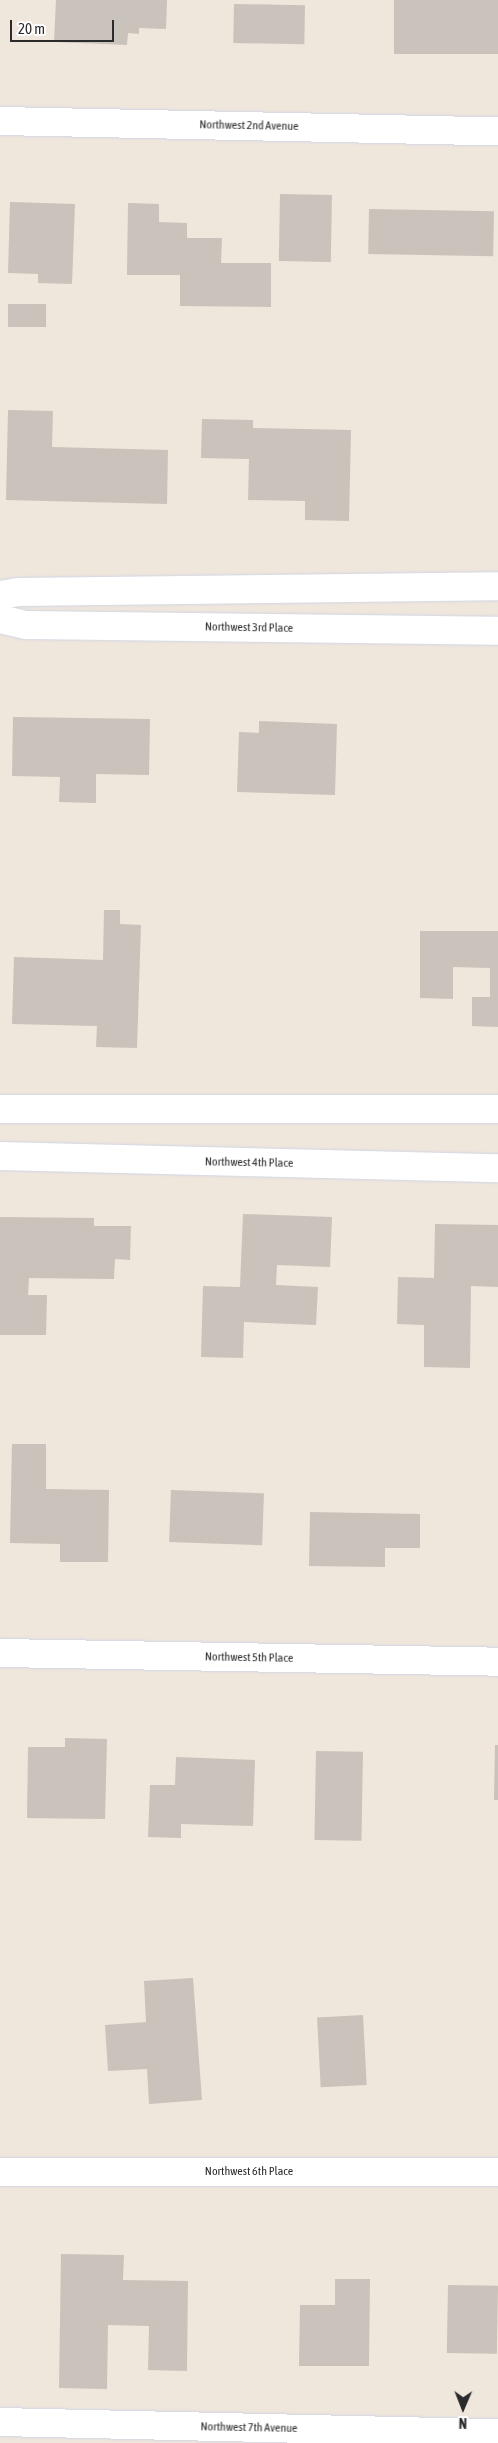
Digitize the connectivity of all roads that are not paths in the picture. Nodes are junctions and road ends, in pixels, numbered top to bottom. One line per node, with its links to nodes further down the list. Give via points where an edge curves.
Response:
1 (0, 121): 2 (street, Northwest 2nd Avenue)
2 (498, 131)
3 (498, 586): 4 (street, via 18,592)
4 (0, 595)
5 (0, 619): 6 (street, Northwest 3rd Place, via 36,625)
6 (498, 631)
7 (0, 1109): 8 (street)
8 (498, 1109)
9 (0, 1156): 10 (street, Northwest 4th Place)
10 (498, 1168)
11 (0, 1653): 12 (street, Northwest 5th Place)
12 (498, 1662)
13 (0, 2172): 14 (street, Northwest 6th Place)
14 (498, 2172)
15 (0, 2422): 16 (street, Northwest 7th Avenue)
16 (498, 2433)

